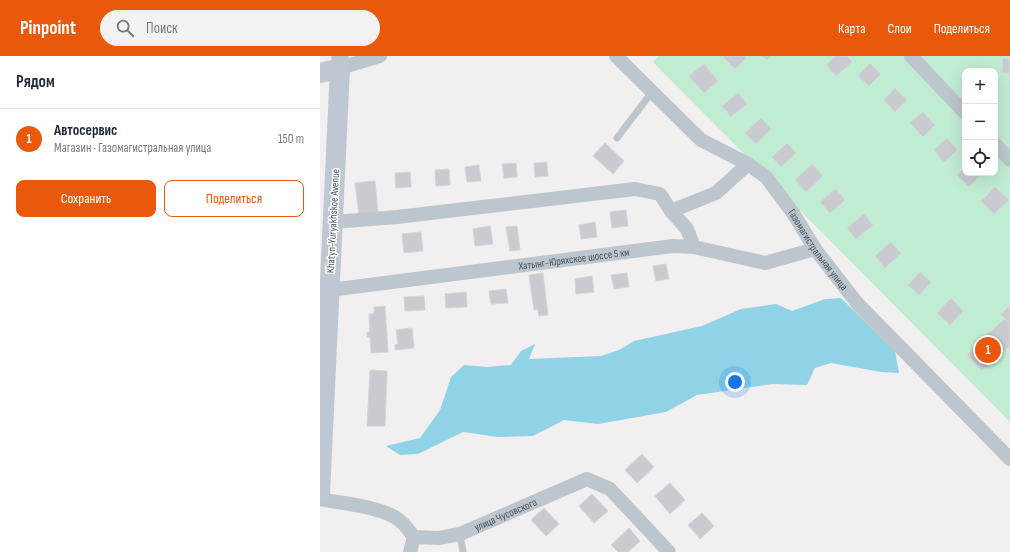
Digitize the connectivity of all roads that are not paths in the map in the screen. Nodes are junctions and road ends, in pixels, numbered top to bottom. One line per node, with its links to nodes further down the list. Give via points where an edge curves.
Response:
1 (380, 56): 4 (street)
2 (616, 56): 6 (street, Газомагистральная улица)
3 (911, 56): 7 (street)
4 (340, 62): 5 (main road); 13 (main road, Khatyn-Yuryakhskoe Avenue)
5 (320, 73)
6 (652, 92): 8 (lane); 11 (street, Газомагистральная улица, via 701,140)
7 (962, 110)
8 (617, 138)
9 (998, 147): 10 (street)
10 (1010, 160)
11 (748, 164): 12 (street, via 716,193); 15 (street, Газомагистральная улица, via 766,177 793,213)
12 (671, 211): 13 (street, via 660,194 634,189 397,217); 14 (street, via 687,229)
13 (333, 222): 16 (main road, Khatyn-Yuryakhskoe Avenue)
14 (694, 247): 15 (street, Хатынг-Юряхское шоссе 5 км, via 765,263); 16 (street, Хатынг-Юряхское шоссе 5 км, via 673,246)
15 (815, 249): 17 (street, Газомагистральная улица, via 857,303)
16 (330, 290): 18 (main road, Khatyn-Yuryakhskoe Avenue)
17 (1010, 459)
18 (320, 494)
19 (320, 499): 21 (street, via 389,514 399,520)
20 (460, 534): 21 (street, улица Чусовского, via 439,538); 23 (lane); 24 (street, улица Чусовского, via 588,479 610,490)
21 (414, 537): 22 (street)
22 (410, 552)
23 (463, 552)
24 (669, 552)

